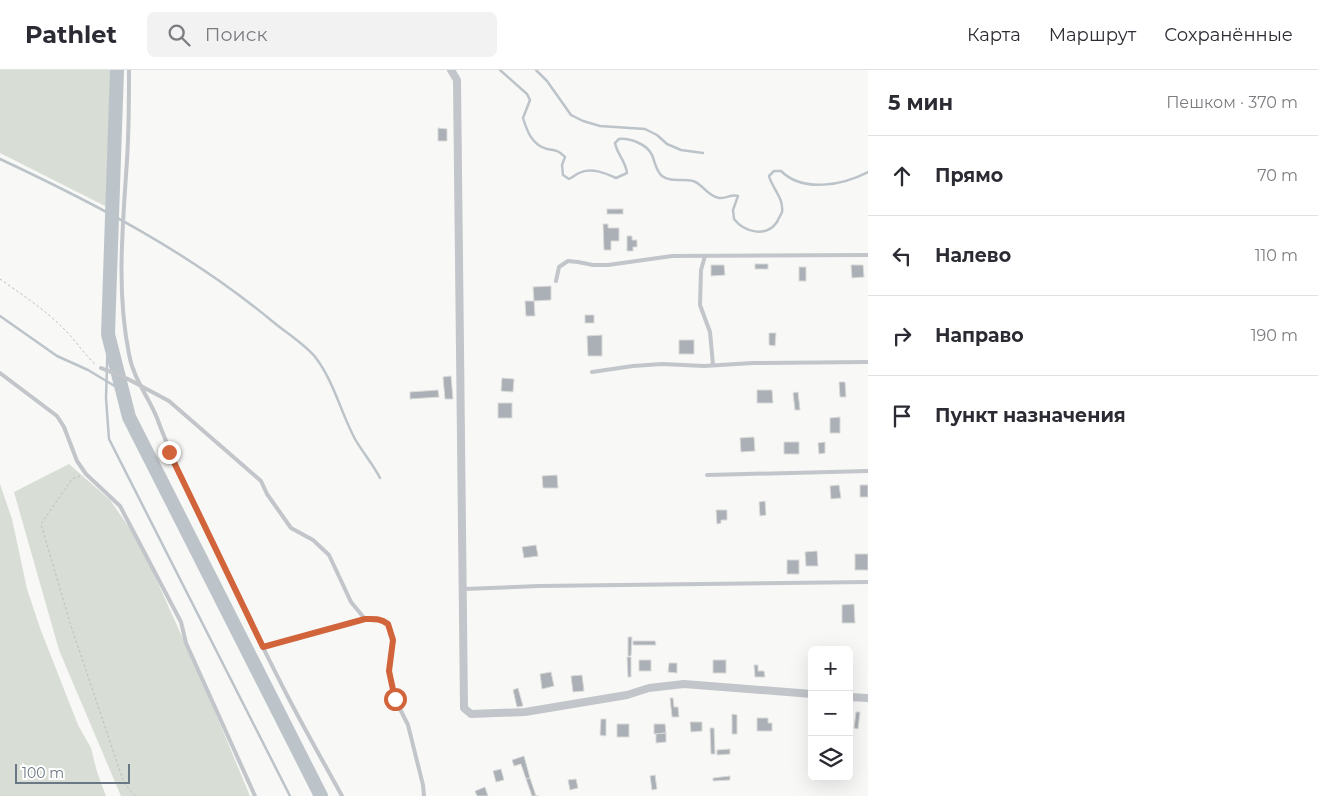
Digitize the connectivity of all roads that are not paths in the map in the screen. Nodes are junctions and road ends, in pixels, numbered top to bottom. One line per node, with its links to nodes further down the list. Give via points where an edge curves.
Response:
1 (129, 70): 11 (lane, via 122,299 132,369)
2 (451, 70): 15 (street, via 457,80)
3 (868, 255): 4 (lane)
4 (705, 256): 5 (lane, via 672,256 608,265 568,261 559,267); 7 (lane, via 701,270 700,305 710,332)
5 (556, 281)
6 (868, 362): 7 (lane)
7 (713, 365): 9 (lane, via 662,364)
8 (101, 368): 11 (lane)
9 (592, 372)
10 (0, 373): 21 (lane, via 57,416 86,474 120,506 181,622 186,643)
11 (142, 387): 16 (lane, via 168,400 261,481 291,528 313,540 329,555 351,602); 17 (lane, via 173,460)
12 (868, 471): 13 (lane)
13 (707, 475)
14 (868, 582): 15 (lane)
15 (464, 589): 18 (street, via 464,708 471,714 525,712 684,684)
16 (365, 619): 17 (lane); 23 (lane, via 376,618 388,624 393,640 389,671 395,699 408,725)
17 (263, 647): 22 (lane)
18 (808, 694)
19 (853, 697): 20 (street)
20 (868, 698)
21 (255, 796)
22 (342, 796)
23 (424, 796)

